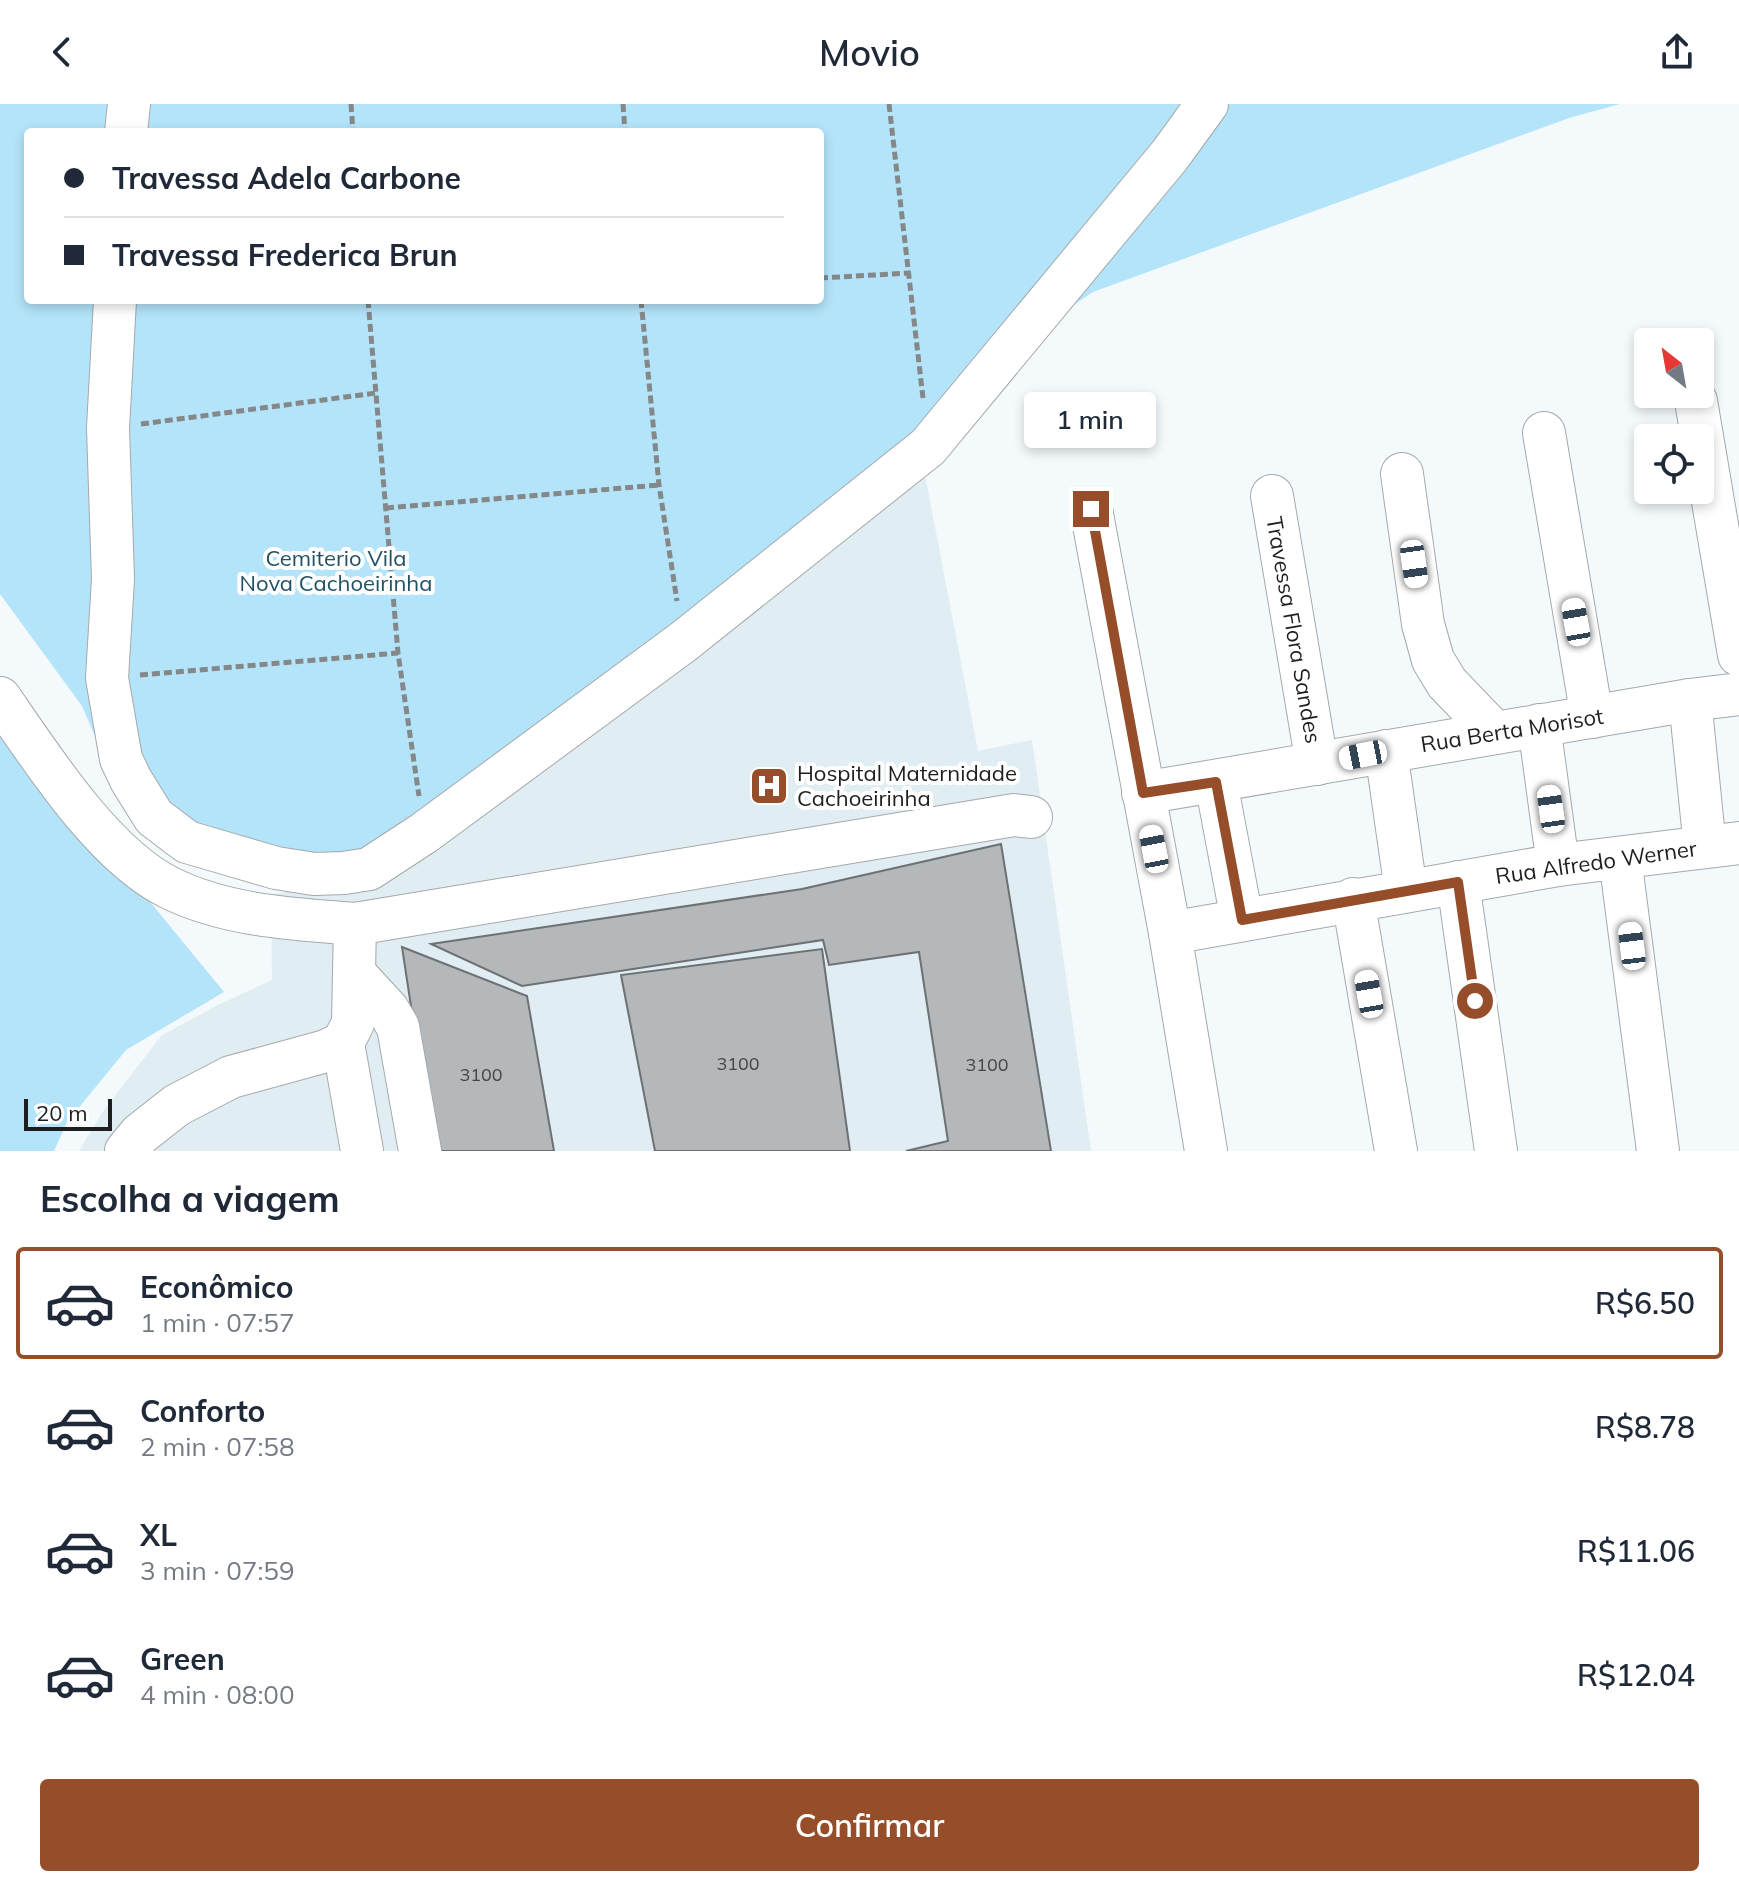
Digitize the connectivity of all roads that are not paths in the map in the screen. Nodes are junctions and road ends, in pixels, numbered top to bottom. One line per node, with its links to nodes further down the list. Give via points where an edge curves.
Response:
1 (129, 104): 3 (street)
2 (1207, 104): 4 (street, via 928,447 683,642 369,869 314,874 187,842 154,817 121,759 107,678 113,579 108,428)
3 (126, 128)
4 (115, 304)
5 (1697, 408): 10 (street)
6 (1544, 433): 14 (street)
7 (1402, 474): 16 (street, via 1433,660 1447,683)
8 (1272, 496): 18 (street, Travessa Flora Sandes)
9 (1091, 509): 20 (street)
10 (1739, 655)
11 (1739, 694): 13 (street, Rua Berta Morisot)
12 (0, 698): 29 (street, via 122,857 169,888 271,917)
13 (1690, 700): 14 (street, Rua Berta Morisot); 22 (street)
14 (1592, 717): 15 (street, Rua Berta Morisot)
15 (1539, 725): 16 (street, Rua Berta Morisot); 24 (street)
16 (1495, 733): 17 (street, Rua Berta Morisot)
17 (1386, 751): 18 (street, Rua Berta Morisot); 26 (street)
18 (1317, 764): 19 (street, Rua Berta Morisot)
19 (1216, 782): 20 (street, Rua Berta Morisot); 28 (street)
20 (1143, 793): 30 (street)
21 (1031, 817): 29 (street, via 1014,815)
22 (1722, 845): 23 (street, Rua Alfredo Werner)
23 (1620, 858): 24 (street, Rua Alfredo Werner); 39 (street)
24 (1558, 865): 25 (street, Rua Alfredo Werner)
25 (1458, 882): 26 (street, Rua Alfredo Werner); 38 (street)
26 (1406, 891): 27 (street, Rua Alfredo Werner)
27 (1353, 899): 28 (street, Rua Alfredo Werner); 37 (street)
28 (1242, 920): 30 (street, Rua Alfredo Werner)
29 (355, 924): 31 (street)
30 (1170, 933): 36 (street)
31 (354, 973): 32 (street, via 353,1023); 35 (street, via 398,1027)
32 (343, 1043): 33 (street, via 231,1077 177,1105); 34 (street)
33 (126, 1151)
34 (362, 1151)
35 (420, 1151)
36 (1206, 1151)
37 (1396, 1151)
38 (1496, 1151)
39 (1658, 1151)

